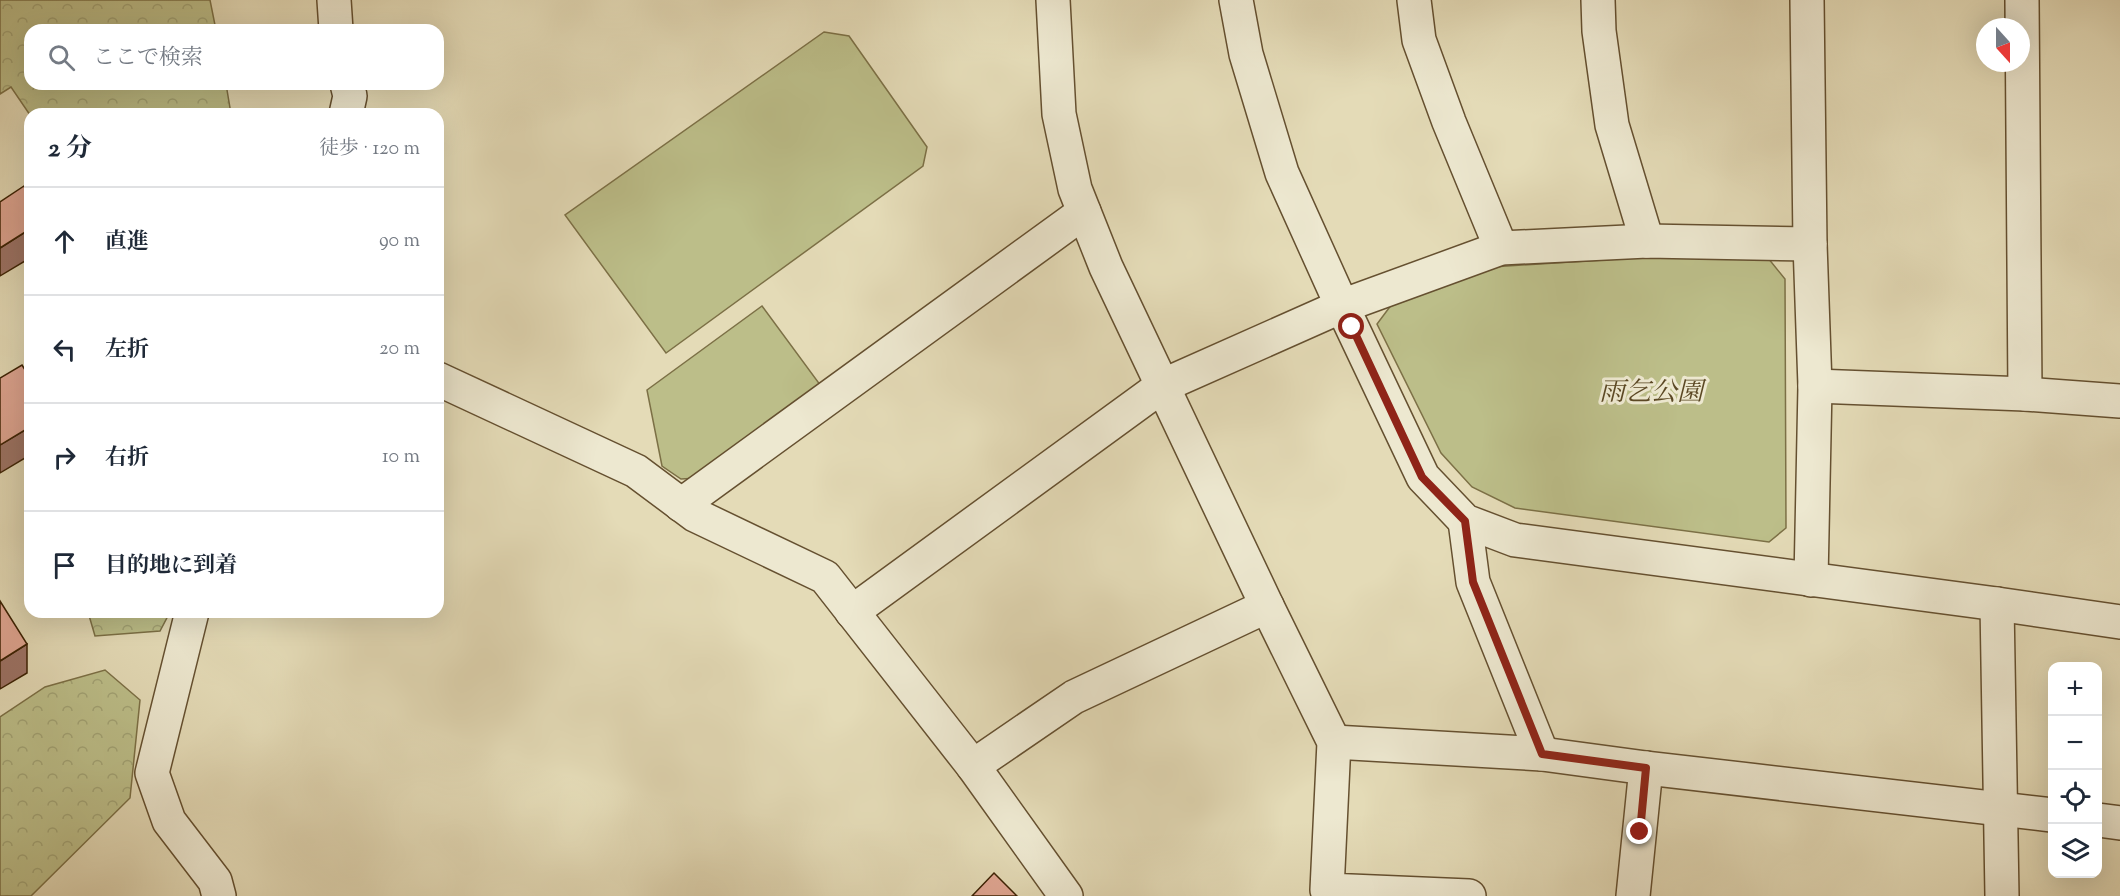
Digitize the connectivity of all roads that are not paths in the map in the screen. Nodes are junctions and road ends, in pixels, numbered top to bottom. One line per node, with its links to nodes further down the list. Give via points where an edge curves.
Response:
1 (334, 0): 8 (street)
2 (1053, 0): 11 (street, via 1059,114 1075,189)
3 (1236, 0): 15 (street, via 1246,54 1282,173)
4 (1414, 0): 14 (street, via 1419,40)
5 (1598, 0): 12 (street, via 1612,125)
6 (1807, 0): 13 (street)
7 (2022, 0): 19 (street)
8 (336, 24)
9 (348, 90): 10 (street)
10 (347, 108)
11 (1084, 212): 17 (street); 21 (street)
12 (1647, 241): 13 (street); 14 (street)
13 (1810, 244): 18 (street)
14 (1501, 248): 15 (street)
15 (1342, 306): 17 (street); 22 (street, via 1422,477)
16 (444, 382): 21 (street, via 636,471)
17 (1162, 386): 25 (street); 26 (street)
18 (1815, 386): 19 (street); 23 (street)
19 (2025, 394): 20 (street)
20 (2120, 401)
21 (681, 504): 26 (street, via 695,515 825,577)
22 (1465, 521): 23 (street, via 1515,540); 30 (street, via 1473,582)
23 (1810, 580): 24 (street)
24 (1997, 604): 28 (street); 33 (street)
25 (1266, 606): 29 (street); 31 (street, via 1074,698)
26 (852, 612): 31 (street)
27 (191, 618): 37 (street, via 152,774 169,821 214,881)
28 (2120, 622)
29 (1334, 742): 30 (street); 39 (street, via 1327,890)
30 (1542, 754): 32 (street)
31 (973, 766): 38 (street)
32 (1646, 768): 33 (street); 40 (street)
33 (2001, 808): 34 (street); 41 (street)
34 (2048, 814)
35 (2102, 821): 36 (street)
36 (2120, 823)
37 (219, 896)
38 (1066, 896)
39 (1469, 896)
40 (1633, 896)
41 (2002, 896)

